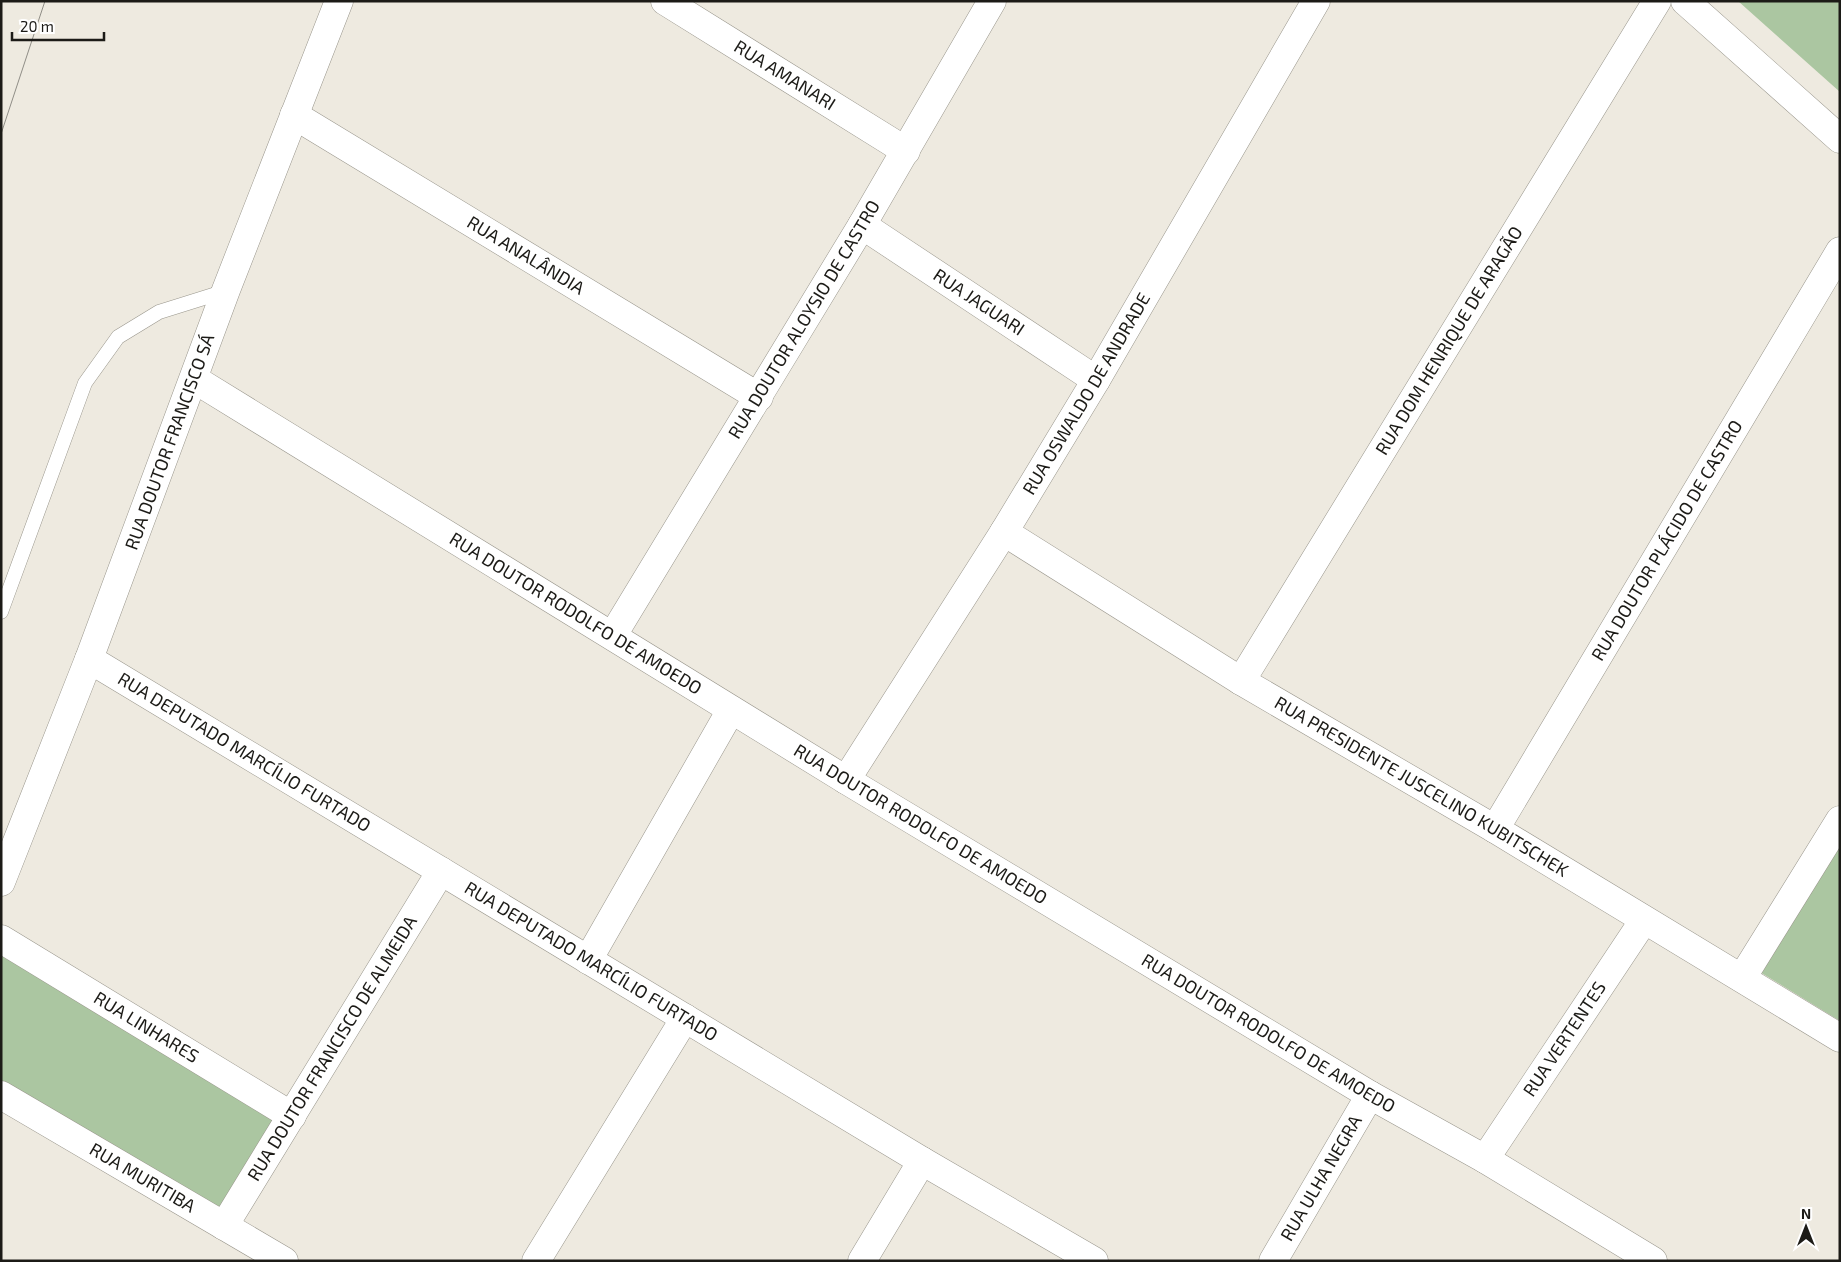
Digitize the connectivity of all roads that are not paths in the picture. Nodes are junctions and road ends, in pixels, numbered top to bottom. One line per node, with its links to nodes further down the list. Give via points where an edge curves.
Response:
1 (339, 1): 7 (street, RUA DOUTOR FRANCISCO SÁ)
2 (665, 1): 9 (street, RUA AMANARI)
3 (992, 1): 9 (street, RUA DOUTOR ALOYSIO DE CASTRO)
4 (1316, 1): 14 (street, RUA OSWALDO DE ANDRADE)
5 (1657, 1): 20 (street, RUA DOM HENRIQUE DE ARAGÃO)
6 (1685, 1): 8 (street)
7 (294, 114): 12 (street, RUA DOUTOR FRANCISCO SÁ); 15 (street, RUA ANALÂNDIA)
8 (1840, 139)
9 (906, 151): 10 (street, RUA DOUTOR ALOYSIO DE CASTRO)
10 (862, 225): 14 (street, RUA JAGUARI); 15 (street, RUA DOUTOR ALOYSIO DE CASTRO)
11 (1840, 251): 24 (street, RUA DOUTOR PLÁCIDO DE CASTRO)
12 (226, 290): 13 (street, RUA DOUTOR FRANCISCO SÁ); 17 (lane, via 159,312 118,337 85,383)
13 (194, 379): 18 (street, RUA DOUTOR RODOLFO DE AMOEDO); 19 (street, RUA DOUTOR FRANCISCO SÁ)
14 (1096, 380): 16 (street, RUA OSWALDO DE ANDRADE)
15 (759, 396): 18 (street, RUA DOUTOR ALOYSIO DE CASTRO)
16 (1004, 532): 20 (street, RUA PRESIDENTE JUSCELINO KUBITSCHEK); 22 (street, RUA OSWALDO DE ANDRADE)
17 (1, 612)
18 (613, 635): 21 (street, RUA DOUTOR RODOLFO DE AMOEDO)
19 (89, 659): 25 (street, RUA DEPUTADO MARCÍLIO FURTADO); 26 (street, RUA DOUTOR FRANCISCO SÁ)
20 (1242, 680): 24 (street, RUA PRESIDENTE JUSCELINO KUBITSCHEK)
21 (731, 710): 22 (street, RUA DOUTOR RODOLFO DE AMOEDO); 29 (street)
22 (846, 780): 33 (street, RUA DOUTOR RODOLFO DE AMOEDO)
23 (1840, 820): 30 (street)
24 (1495, 829): 27 (street, RUA PRESIDENTE JUSCELINO KUBITSCHEK)
25 (441, 871): 29 (street, RUA DEPUTADO MARCÍLIO FURTADO); 35 (street, RUA DOUTOR FRANCISCO DE ALMEIDA)
26 (1, 882)
27 (1644, 920): 30 (street, RUA PRESIDENTE JUSCELINO KUBITSCHEK); 36 (street, RUA VERTENTES)
28 (1, 940): 35 (street, RUA LINHARES)
29 (588, 960): 31 (street, RUA DEPUTADO MARCÍLIO FURTADO)
30 (1742, 978): 32 (street, RUA PRESIDENTE JUSCELINO KUBITSCHEK)
31 (685, 1018): 37 (street, RUA DEPUTADO MARCÍLIO FURTADO); 40 (street)
32 (1840, 1038)
33 (1370, 1095): 36 (street, RUA DOUTOR RODOLFO DE AMOEDO); 43 (street, RUA ULHA NEGRA)
34 (1, 1096): 38 (street, RUA MURITIBA)
35 (292, 1116): 38 (street, RUA DOUTOR FRANCISCO DE ALMEIDA)
36 (1485, 1159): 44 (street, RUA DOUTOR RODOLFO DE AMOEDO)
37 (922, 1161): 41 (street); 42 (street, RUA DEPUTADO MARCÍLIO FURTADO)
38 (224, 1226): 39 (street, RUA MURITIBA)
39 (284, 1261)
40 (536, 1261)
41 (862, 1261)
42 (1094, 1261)
43 (1273, 1261)
44 (1653, 1261)

